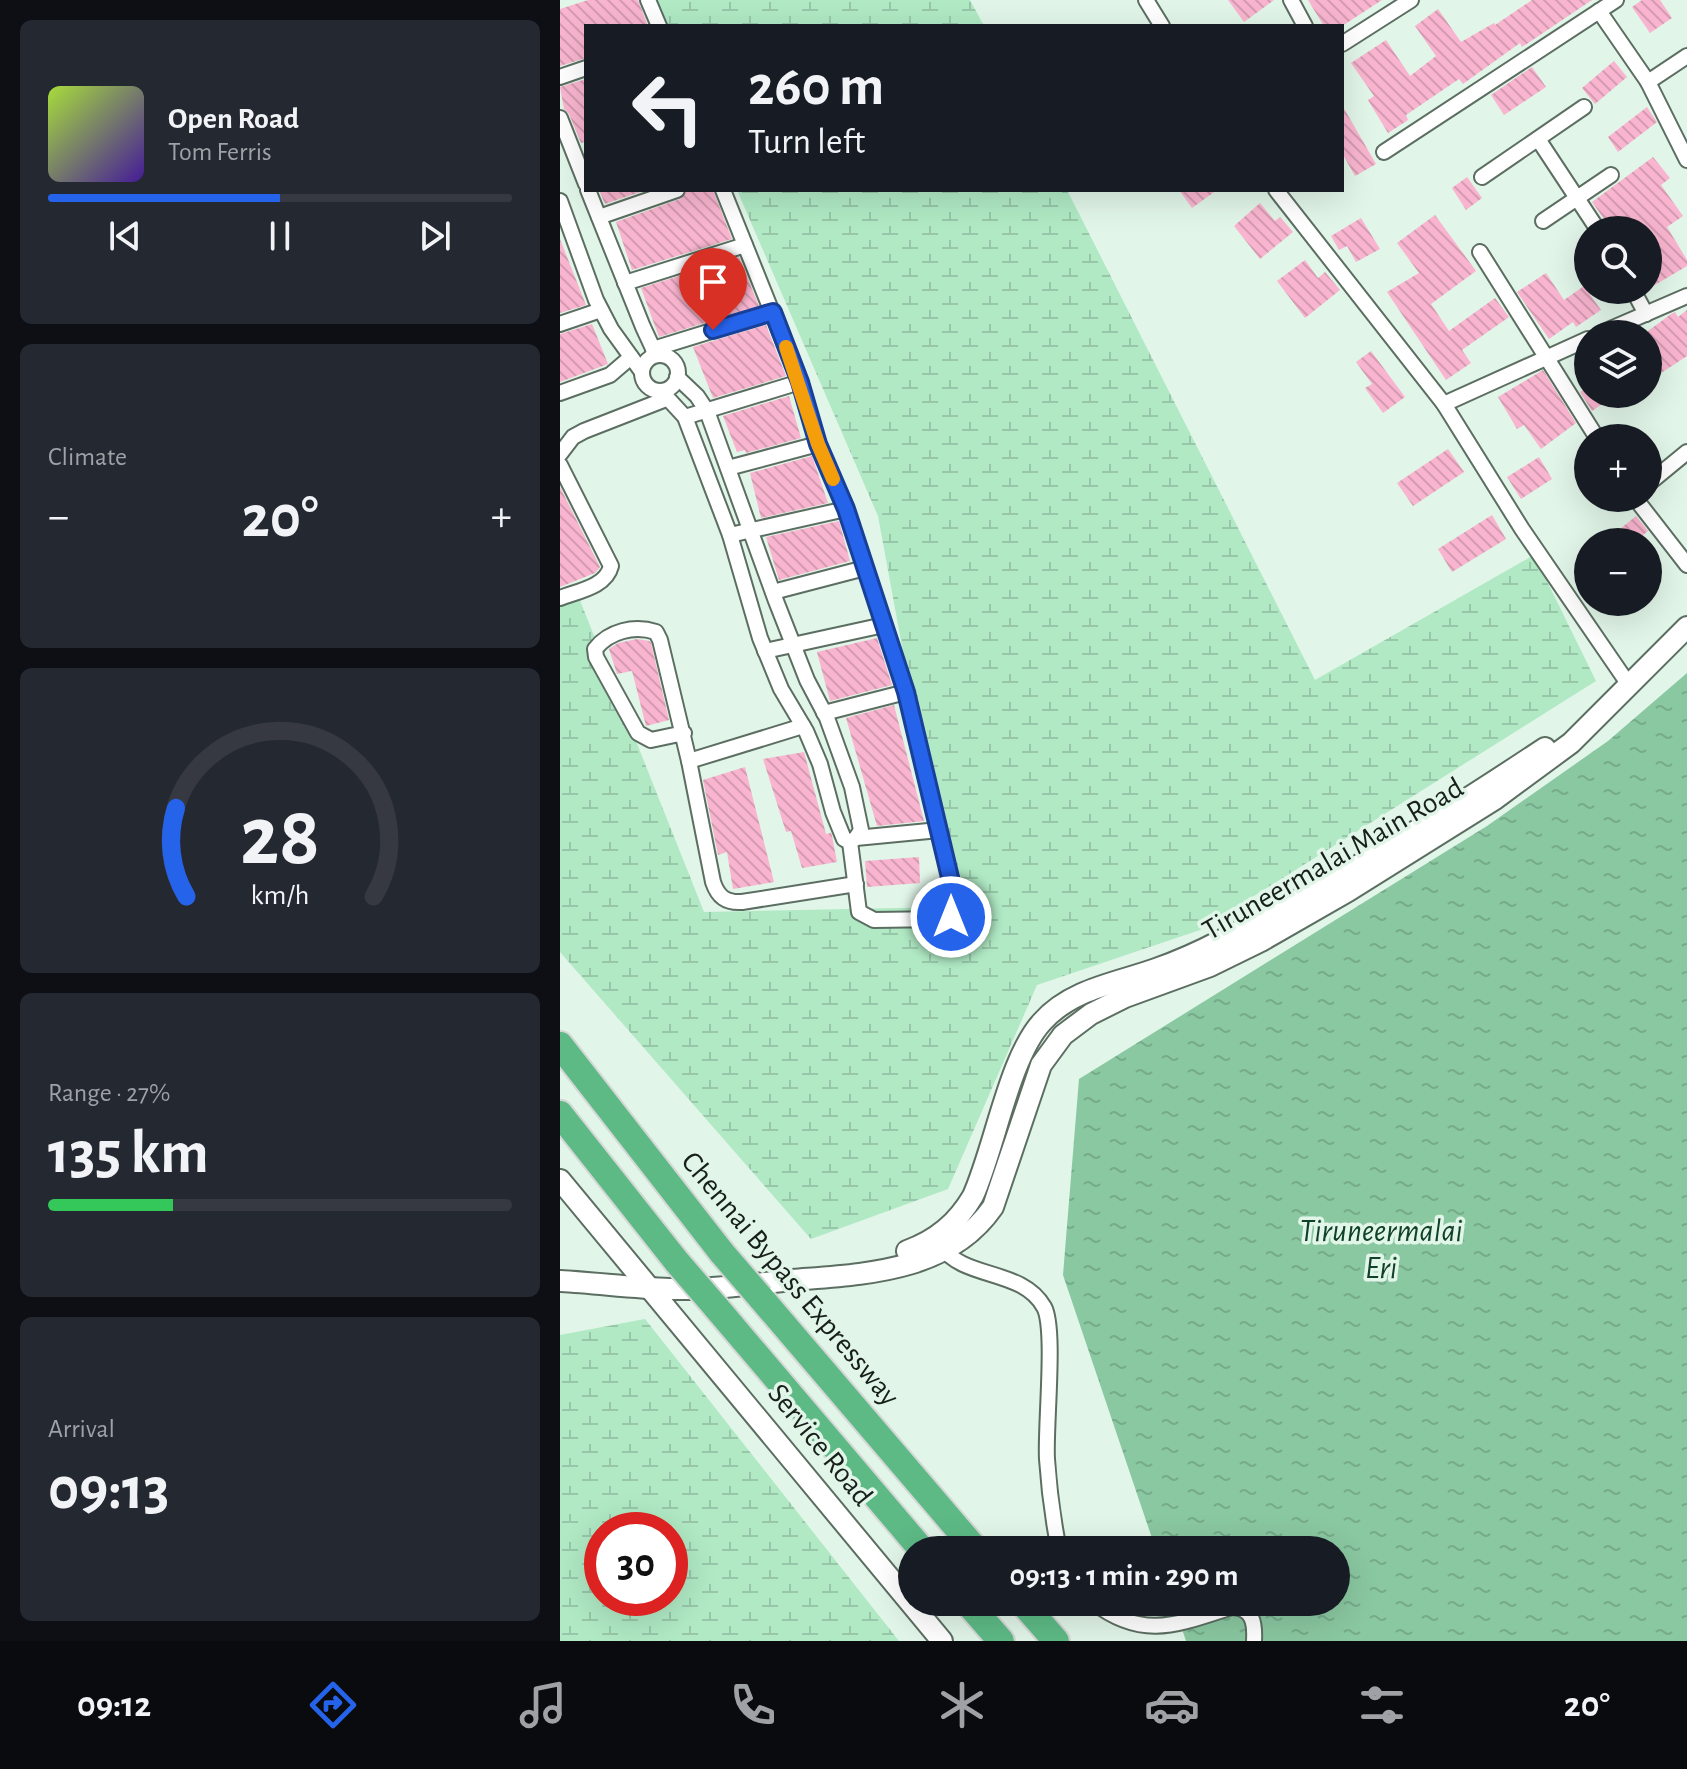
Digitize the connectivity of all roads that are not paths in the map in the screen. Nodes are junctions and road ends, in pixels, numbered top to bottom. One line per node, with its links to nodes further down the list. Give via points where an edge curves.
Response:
1 (648, 0): 7 (street)
2 (1146, 0): 8 (street)
3 (1291, 0): 9 (street)
4 (1411, 0): 10 (street)
5 (1616, 0): 6 (street)
6 (1599, 11): 14 (street); 19 (street)
7 (658, 24)
8 (1161, 24)
9 (1304, 24)
10 (1344, 43)
11 (1687, 56): 14 (street)
12 (584, 69): 13 (street)
13 (560, 77)
14 (1648, 82): 21 (street)
15 (1584, 107): 18 (street)
16 (560, 118): 17 (street)
17 (563, 134): 20 (street)
18 (1538, 139): 24 (street); 30 (street)
19 (1384, 152)
20 (580, 153): 22 (street)
21 (1687, 160)
22 (584, 174)
23 (1611, 175): 30 (street)
24 (1482, 177)
25 (589, 192): 32 (street)
26 (671, 192): 32 (street)
27 (724, 192): 35 (street)
28 (1278, 192): 54 (street)
29 (560, 201): 34 (street)
30 (1581, 201): 31 (street); 33 (street)
31 (1590, 216)
32 (599, 217): 37 (street)
33 (1543, 221)
34 (567, 242): 40 (street)
35 (745, 245): 37 (street); 41 (street)
36 (1480, 252): 48 (street)
37 (625, 283): 46 (street)
38 (1687, 296): 42 (street)
39 (1641, 304): 42 (street)
40 (601, 310): 44 (street); 47 (street)
41 (773, 312): 46 (street); 51 (street)
42 (1646, 314): 43 (street)
43 (1632, 320)
44 (560, 324)
45 (1574, 345): 48 (street)
46 (655, 352): 49 (street); 50 (street, via 672,360)
47 (631, 357): 49 (street); 52 (street, via 610,375)
48 (1545, 357): 54 (street); 57 (street)
49 (642, 372): 53 (street, via 645,383)
50 (677, 377): 53 (street); 55 (street)
51 (800, 382): 55 (street); 58 (street)
52 (560, 393)
53 (663, 395): 56 (street); 60 (street, via 573,437)
54 (1444, 404): 76 (street)
55 (707, 411): 56 (street); 62 (street)
56 (685, 417): 67 (street)
57 (1588, 424)
58 (818, 444): 62 (street); 64 (street)
59 (1687, 452): 63 (street)
60 (560, 454)
61 (560, 465): 71 (street, via 611,566 597,584)
62 (728, 468): 66 (street)
63 (1662, 473)
64 (846, 509): 66 (street); 69 (street)
65 (1646, 512): 68 (street)
66 (752, 531): 67 (street); 70 (street)
67 (730, 535): 75 (street)
68 (1687, 565)
69 (865, 568): 70 (street); 72 (street)
70 (773, 592): 74 (street)
71 (560, 598)
72 (884, 625): 74 (street); 77 (street)
73 (1687, 627): 76 (main road, Tiruneermalai Main Road)
74 (793, 644): 75 (street); 78 (street)
75 (765, 651): 79 (street)
76 (1629, 685): 88 (main road, Tiruneermalai Main Road, via 1529,759 1301,898 1197,952 1089,991 1051,1013 1021,1057 973,1196)
77 (906, 692): 78 (street); 82 (street)
78 (824, 713): 83 (street, via 852,787 861,830)
79 (803, 726): 81 (street); 83 (street, via 844,839)
80 (684, 733): 80 (street, via 656,632 637,628 601,641 596,657 638,733 651,740); 81 (street)
81 (689, 761): 84 (street, via 713,882 722,898 742,902)
82 (939, 830): 83 (street); 84 (street, via 957,907 951,917 874,920 859,912)
83 (853, 840): 84 (street)
84 (856, 884)
85 (560, 1045): 92 (highway, Chennai Bypass Expressway, bridge, via 722,1253)
86 (560, 1114): 91 (highway, bridge, via 677,1262)
87 (560, 1180): 90 (main road, Service Road)
88 (940, 1244): 90 (main road, Tiruneermalai Main Road, via 881,1259 716,1274); 93 (street, via 954,1259 1023,1286 1043,1306 1049,1327 1047,1459)
89 (560, 1281): 90 (main road, Tiruneermalai Main Road)
90 (650, 1287): 99 (main road, Service Road)
91 (910, 1536)
92 (964, 1536)
93 (1057, 1536)
94 (979, 1616): 100 (highway)
95 (1034, 1616): 101 (highway)
96 (1114, 1616): 97 (street, via 1154,1627)
97 (1205, 1616)
98 (1252, 1616): 102 (street)
99 (942, 1641)
100 (1001, 1641)
101 (1056, 1641)
102 (1254, 1641)

